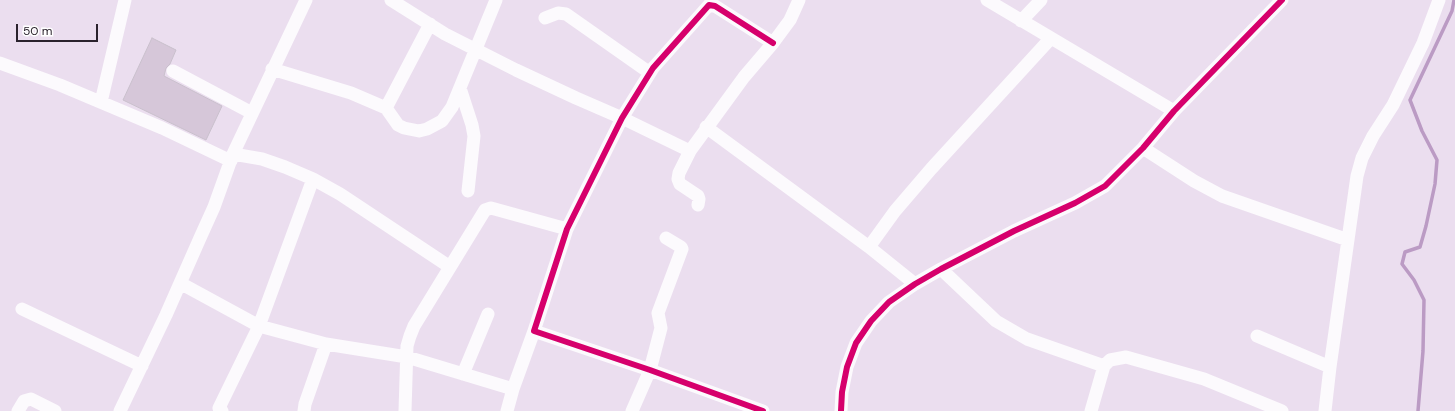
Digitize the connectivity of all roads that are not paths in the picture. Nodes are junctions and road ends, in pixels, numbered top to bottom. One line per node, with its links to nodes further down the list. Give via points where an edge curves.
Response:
1 (125, 0): 21 (street)
2 (306, 0): 17 (street)
3 (391, 0): 12 (street)
4 (496, 0): 15 (street)
5 (799, 0): 14 (street, via 790,20)
6 (987, 0): 11 (street)
7 (1041, 0): 11 (street)
8 (1282, 0): 23 (street)
9 (1439, 0): 35 (street, via 1423,43 1393,105 1362,158)
10 (545, 18): 19 (street, via 558,13 566,14)
11 (1021, 22): 13 (street)
12 (430, 24): 15 (street); 22 (street)
13 (1051, 38): 23 (street); 36 (street, via 931,169)
14 (773, 43): 19 (street, via 716,6 709,5); 26 (street)
15 (476, 50): 20 (street); 25 (street)
16 (0, 63): 21 (street)
17 (272, 69): 22 (street, via 351,93); 24 (street)
18 (173, 71): 24 (street)
19 (650, 73): 25 (street)
20 (460, 88): 22 (street, via 452,107 442,121 427,129 419,131 398,125); 31 (street, via 474,136)
21 (100, 102): 29 (street)
22 (386, 108)
23 (1174, 111): 27 (street)
24 (252, 113): 29 (street)
25 (622, 118): 28 (street); 33 (street)
26 (706, 126): 28 (street); 36 (street)
27 (1143, 148): 35 (street, via 1222,196); 38 (street, via 1105,186)
28 (690, 151): 32 (street, via 678,179 680,184 698,196)
29 (232, 157): 30 (street, via 262,159); 39 (street, via 214,207)
30 (313, 179): 37 (street); 43 (street)
31 (468, 191)
32 (698, 205)
33 (567, 229): 37 (street, via 489,208 485,210); 44 (street)
34 (666, 238): 51 (street, via 682,249 658,313 661,328)
35 (1348, 240): 50 (street)
36 (869, 247): 40 (street)
37 (450, 267): 47 (street, via 414,326 407,346)
38 (941, 269): 40 (street); 49 (street, via 996,321 1027,339)
39 (180, 283): 43 (street); 48 (street)
40 (915, 284): 63 (street, via 889,302 871,321 856,343 847,367)
41 (22, 309): 48 (street)
42 (488, 314): 52 (street)
43 (259, 326): 46 (street); 57 (street, via 219,408)
44 (534, 331): 51 (street); 53 (street)
45 (1257, 336): 50 (street)
46 (326, 344): 47 (street); 58 (street)
47 (407, 357): 52 (street); 59 (street)
48 (142, 366): 56 (street)
49 (1104, 366): 64 (street); 65 (street, via 1110,360 1126,357 1204,379)
50 (1330, 367): 66 (street)
51 (650, 370): 61 (street); 62 (street)
52 (463, 374): 53 (street)
53 (513, 389): 60 (street)
54 (18, 411): 55 (street, via 24,401 31,399)
55 (55, 411)
56 (120, 411)
57 (222, 411)
58 (304, 411)
59 (405, 411)
60 (507, 411)
61 (632, 411)
62 (763, 411)
63 (841, 411)
64 (1091, 411)
65 (1282, 411)
66 (1325, 411)

